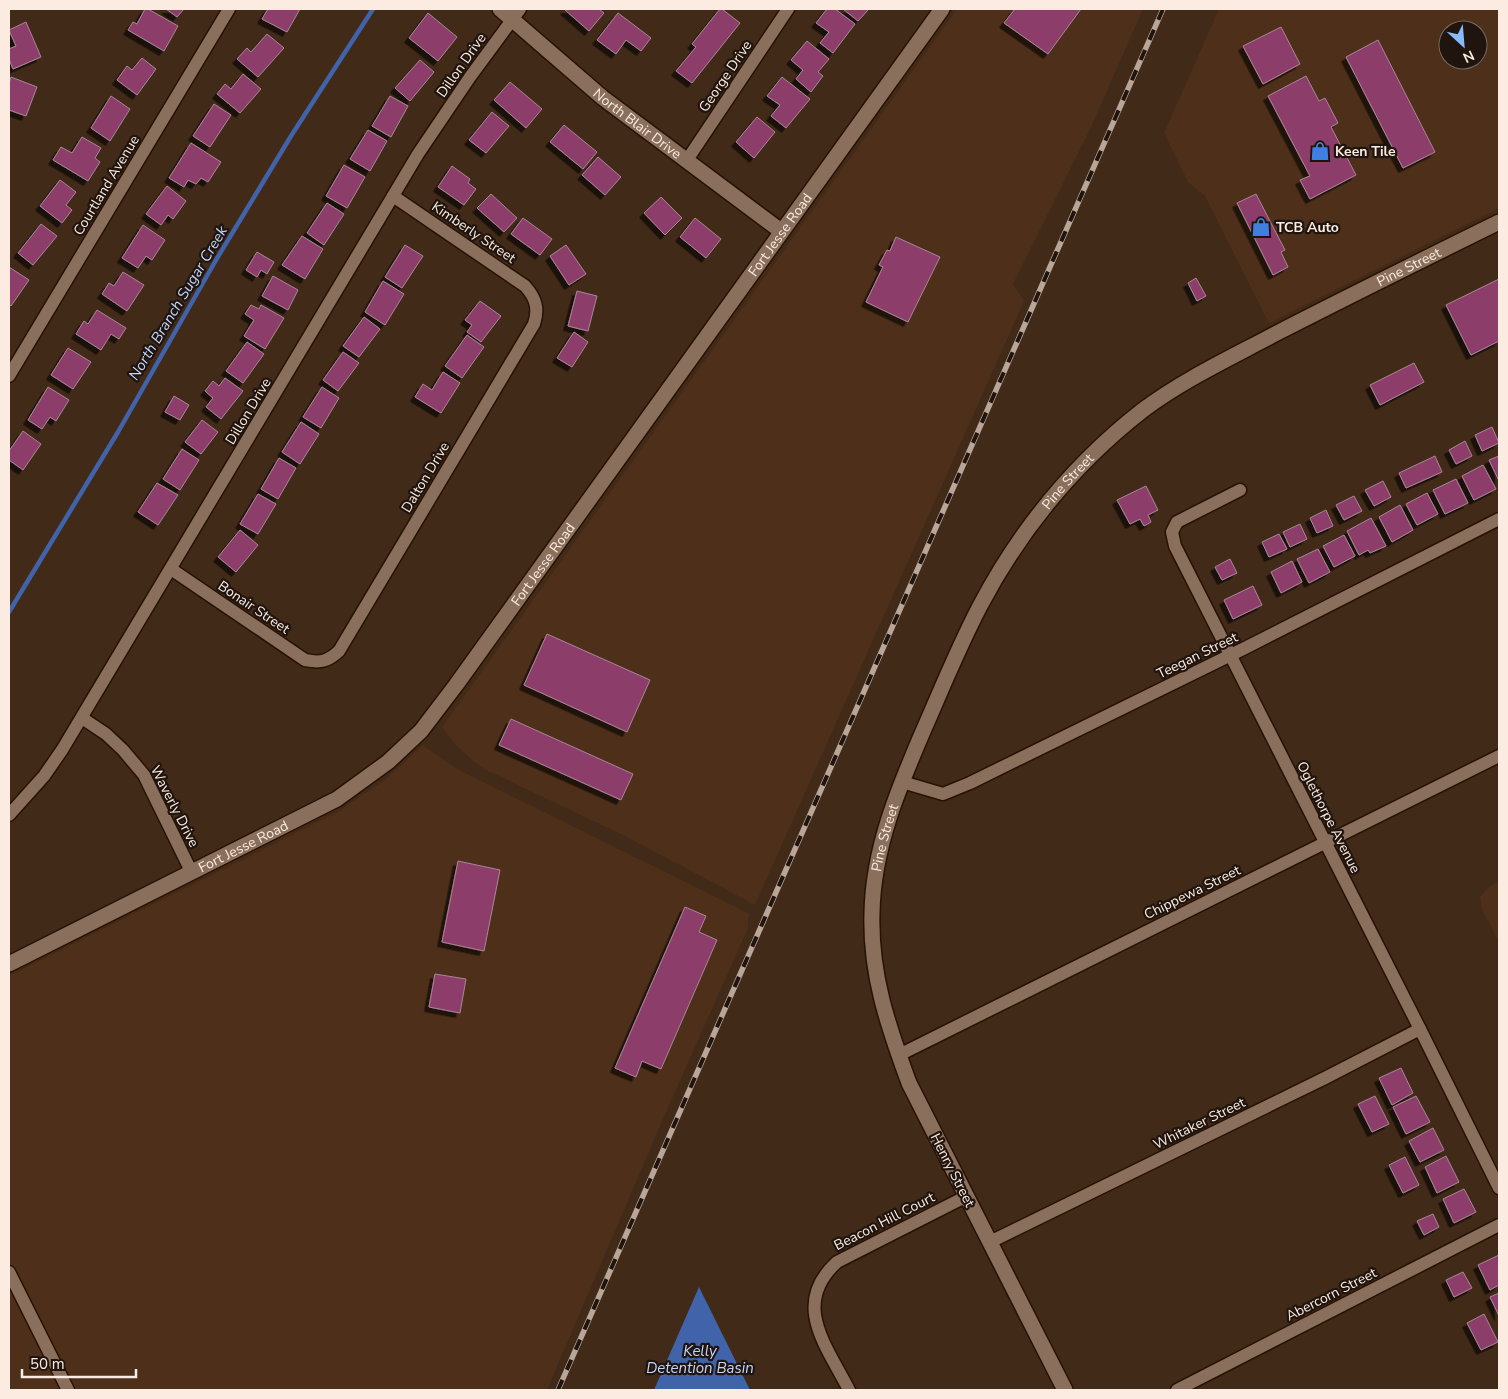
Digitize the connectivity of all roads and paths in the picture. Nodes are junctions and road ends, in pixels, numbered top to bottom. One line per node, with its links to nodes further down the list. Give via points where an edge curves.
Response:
1 (229, 9): 11 (street, Courtland Avenue)
2 (500, 9): 5 (street, North Blair Drive)
3 (788, 9): 6 (street, George Drive)
4 (942, 9): 9 (street, Fort Jesse Road)
5 (516, 14): 6 (street, North Blair Drive, via 603,98); 7 (street, Dillon Drive, via 470,76)
6 (687, 160): 9 (street, North Blair Drive)
7 (393, 196): 10 (street, Kimberly Street, via 526,286); 14 (street, Dillon Drive)
8 (1499, 222): 19 (street, Pine Street, via 1211,368 1144,410 1092,456 1030,525 980,605)
9 (781, 231): 22 (street, Fort Jesse Road, via 421,731 388,762 337,799)
10 (534, 297): 16 (street, Dalton Drive, via 537,315 534,324 339,651)
11 (9, 376)
12 (1240, 490): 15 (street, Oglethorpe Avenue, via 1181,520 1172,532 1174,546)
13 (1499, 519): 15 (street, Teegan Street)
14 (171, 569): 16 (street, Bonair Street, via 305,660); 17 (street, Dillon Drive)
15 (1231, 655): 19 (street, Teegan Street, via 970,784 943,794); 21 (street, Oglethorpe Avenue)
16 (322, 662)
17 (82, 718): 20 (street, Dillon Drive, via 44,776); 22 (street, Waverly Drive, via 106,734 144,775)
18 (1499, 756): 21 (street, Chippewa Street)
19 (902, 782): 23 (street, Pine Street, via 877,866)
20 (9, 815)
21 (1325, 842): 25 (street, Oglethorpe Avenue); 26 (street, Chippewa Street)
22 (192, 873): 24 (street, Fort Jesse Road)
23 (872, 938): 26 (street, Henry Street, via 878,986)
24 (9, 964)
25 (1420, 1029): 27 (street, Oglethorpe Avenue); 30 (street, Whitaker Street)
26 (899, 1055): 28 (street, Henry Street)
27 (1499, 1188)
28 (967, 1196): 30 (street, Henry Street); 33 (street, Beacon Hill Court, via 837,1262 826,1272 814,1300 814,1314)
29 (1499, 1225): 35 (street, Abercorn Street)
30 (990, 1242): 34 (street, Henry Street)
31 (9, 1272): 32 (street)
32 (68, 1390)
33 (849, 1390)
34 (1065, 1390)
35 (1177, 1390)

